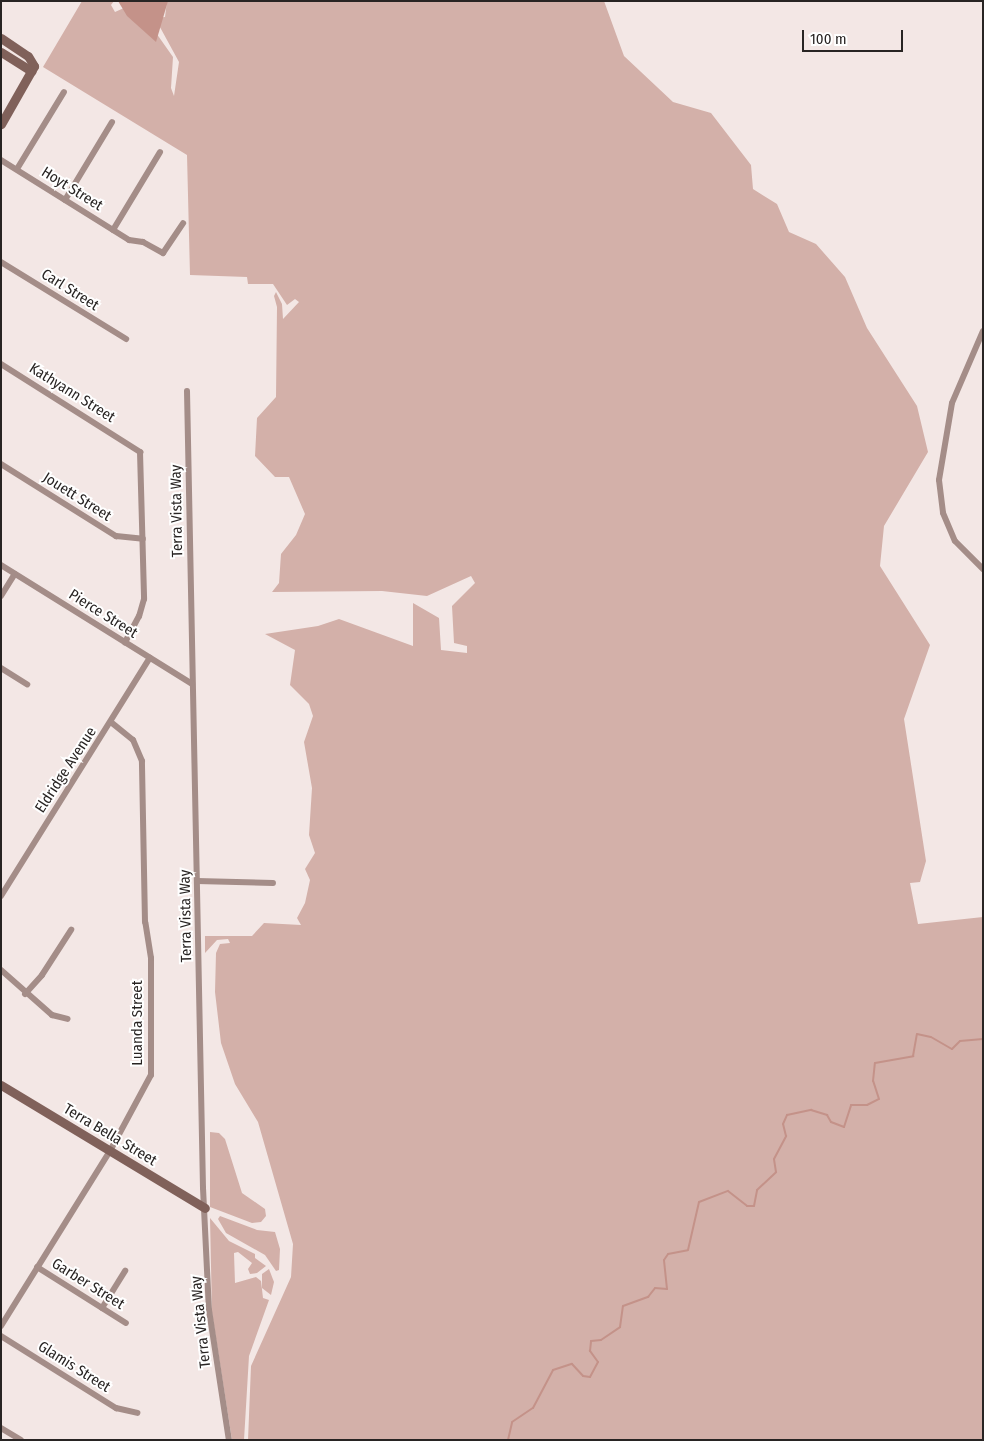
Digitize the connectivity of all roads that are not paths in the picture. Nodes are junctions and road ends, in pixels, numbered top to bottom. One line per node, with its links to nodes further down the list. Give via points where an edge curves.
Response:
1 (1, 38): 3 (street, via 30,58)
2 (1, 52): 3 (street)
3 (32, 71): 6 (street)
4 (64, 92): 9 (street)
5 (112, 122): 10 (street)
6 (1, 124)
7 (160, 152): 12 (street)
8 (1, 160): 9 (street, Hoyt Street)
9 (17, 169): 10 (street, Hoyt Street)
10 (65, 200): 12 (street, Hoyt Street)
11 (183, 223): 12 (street, Hoyt Street, via 162,253)
12 (113, 230)
13 (1, 262): 15 (street, Carl Street)
14 (983, 331): 21 (street, via 952,403 939,480 943,514 955,541)
15 (126, 339)
16 (1, 364): 19 (street, Kathyann Street, via 140,452)
17 (187, 391): 28 (street, Terra Vista Way)
18 (1, 464): 19 (street, Jouett Street, via 116,536)
19 (143, 539): 24 (street, via 144,598 139,616)
20 (1, 565): 22 (street, Pierce Street)
21 (983, 569)
22 (15, 574): 23 (street); 24 (street, Pierce Street)
23 (1, 596)
24 (125, 642): 25 (street, Pierce Street)
25 (150, 658): 28 (street, Pierce Street); 29 (street, Eldridge Avenue)
26 (1, 668): 27 (street)
27 (27, 684)
28 (192, 684): 30 (street, Terra Vista Way)
29 (111, 722): 32 (street, Eldridge Avenue); 38 (street, Luanda Street, via 133,740 142,761 144,922 151,958 153,1058 144,1092)
30 (197, 881): 31 (street); 39 (street, Terra Vista Way)
31 (274, 883)
32 (1, 896)
33 (71, 930): 35 (street, via 42,975)
34 (1, 970): 35 (street)
35 (25, 994): 36 (street, via 52,1015)
36 (68, 1019)
37 (1, 1085): 38 (street, Terra Bella Street)
38 (110, 1150): 39 (street, Terra Bella Street); 40 (street, Luanda Street)
39 (205, 1208): 49 (street, Terra Vista Way, via 209,1310)
40 (37, 1267): 42 (street, Garber Street); 44 (street, Luanda Street)
41 (125, 1271): 42 (street)
42 (102, 1308): 43 (street, Garber Street)
43 (126, 1323)
44 (1, 1326)
45 (1, 1336): 46 (street, Glamis Street, via 116,1408)
46 (137, 1413)
47 (1, 1428): 48 (street)
48 (20, 1440)
49 (229, 1440)

